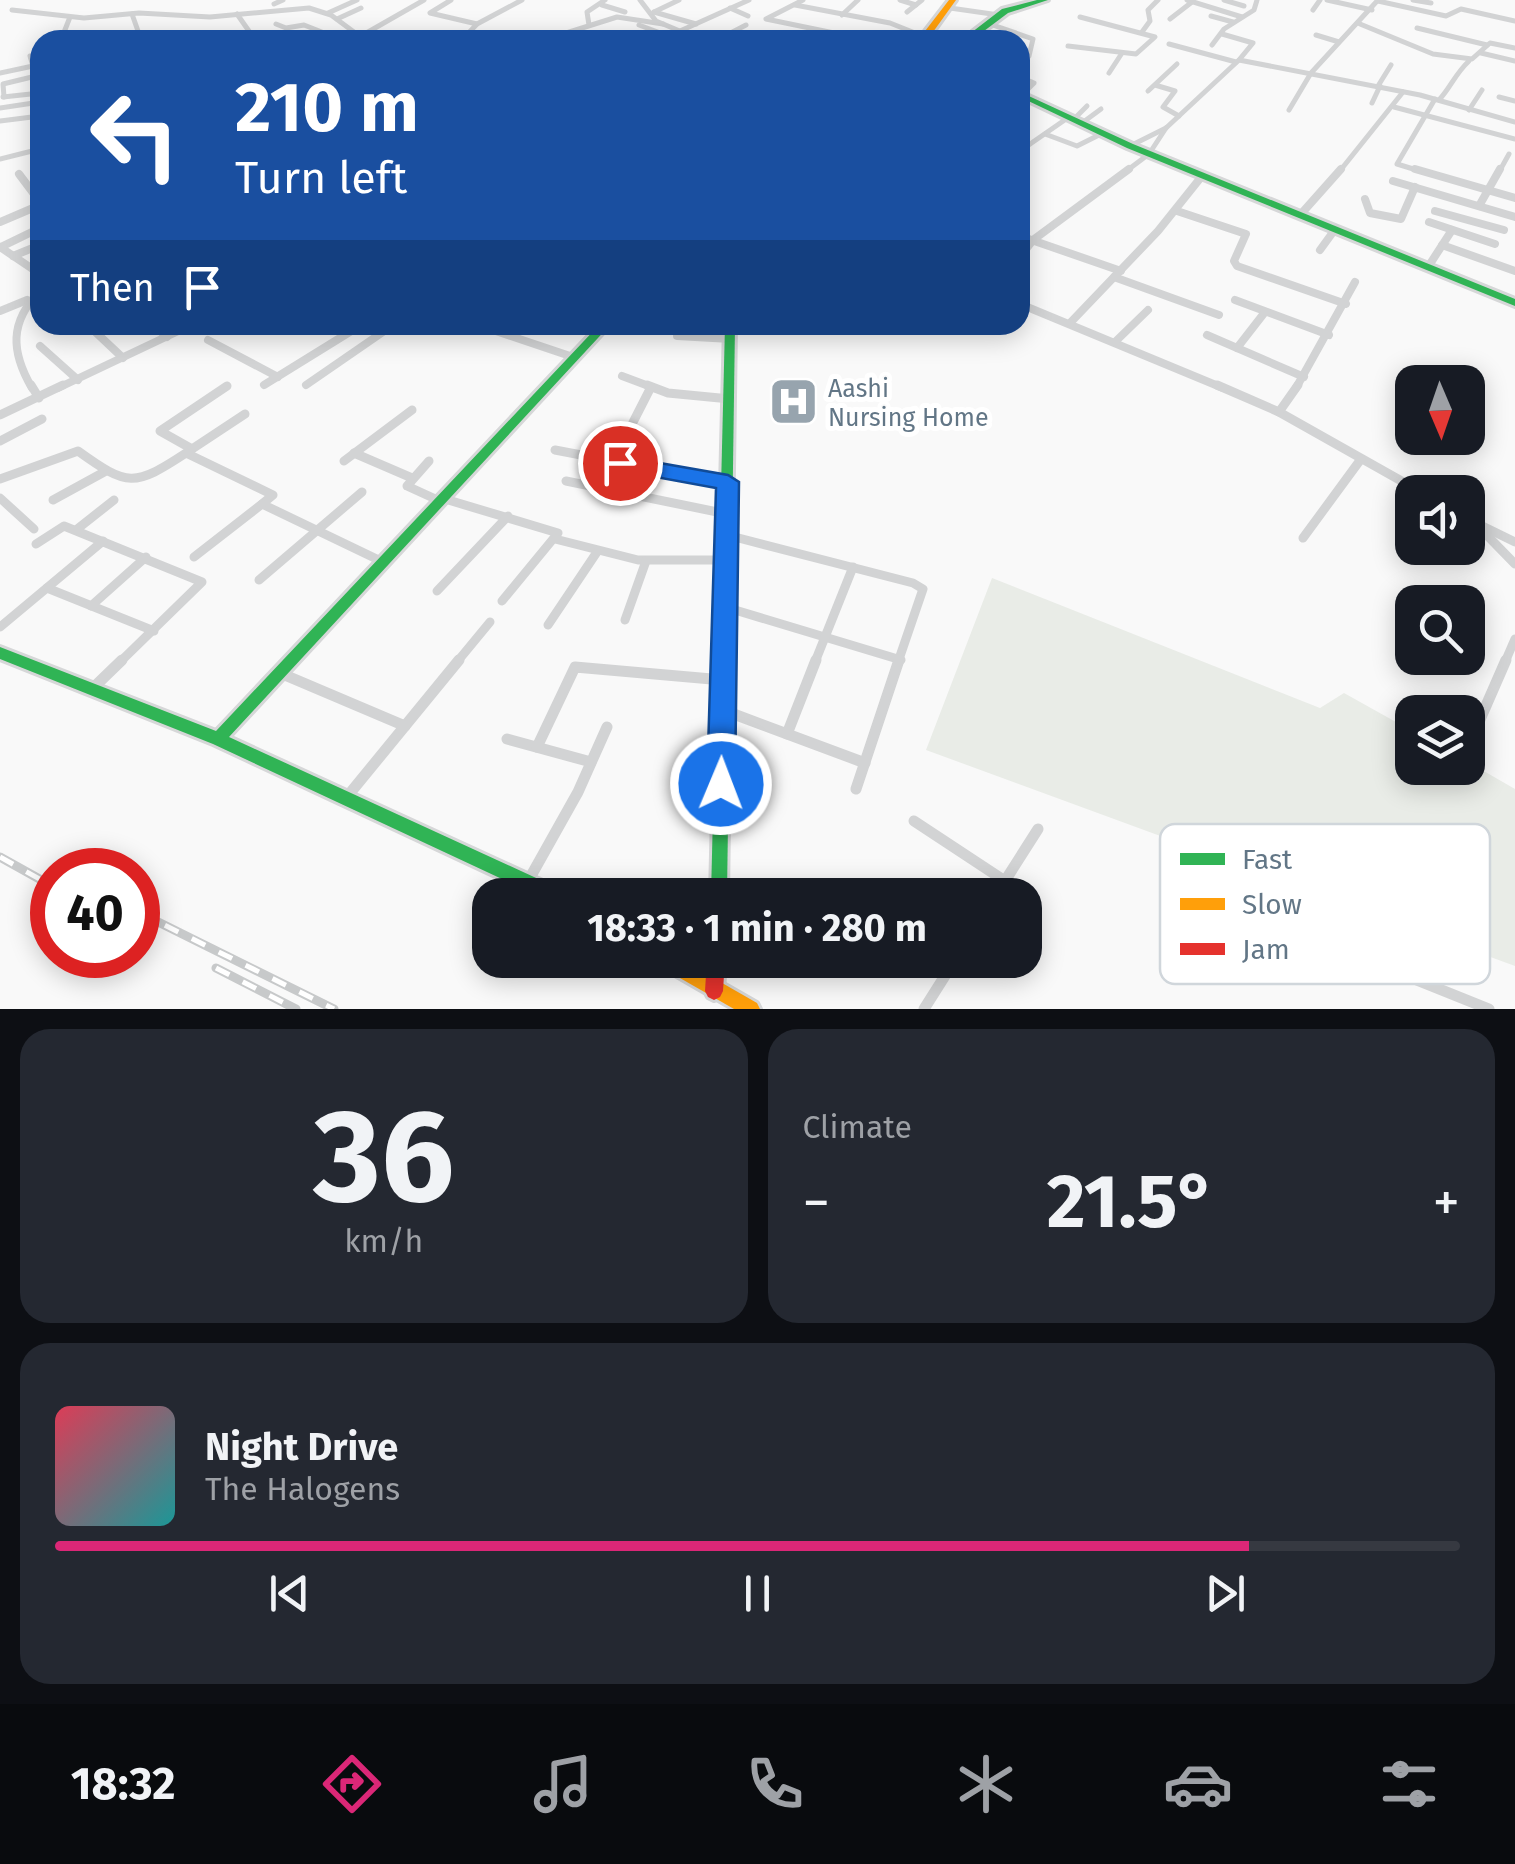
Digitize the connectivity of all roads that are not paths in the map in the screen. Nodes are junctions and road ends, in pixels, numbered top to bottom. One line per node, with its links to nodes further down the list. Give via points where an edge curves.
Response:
1 (283, 0): 27 (street)
2 (325, 0): 33 (street)
3 (357, 0): 41 (street)
4 (408, 0): 22 (street)
5 (451, 0): 60 (street, via 430,12)
6 (522, 0): 60 (street)
7 (679, 0): 42 (street)
8 (748, 0): 35 (street)
9 (803, 0): 29 (street)
10 (858, 0): 45 (street)
11 (900, 0): 30 (street)
12 (922, 0): 30 (street)
13 (1045, 0): 25 (street)
14 (1158, 0): 84 (street)
15 (1212, 0): 31 (street)
16 (1224, 0): 32 (street)
17 (1256, 0): 50 (street, via 1256,8)
18 (1327, 0): 37 (street); 38 (street)
19 (1378, 0): 38 (street); 46 (street)
20 (1413, 0): 26 (street)
21 (1190, 1): 31 (street); 55 (street)
22 (421, 2): 72 (street)
23 (604, 2): 39 (street); 64 (street, via 587,12)
24 (640, 2): 39 (street); 42 (street)
25 (1025, 2): 54 (street)
26 (1431, 3)
27 (274, 4)
28 (952, 4): 54 (street); 81 (street)
29 (795, 5): 45 (street); 79 (street, via 766,19)
30 (916, 5): 40 (street)
31 (1206, 6): 50 (street)
32 (1244, 6)
33 (309, 8): 41 (street); 44 (street)
34 (361, 8): 51 (street)
35 (730, 8): 47 (street); 62 (street)
36 (12, 10): 49 (street)
37 (1313, 10)
38 (1372, 10): 63 (street)
39 (625, 12): 52 (street)
40 (907, 12)
41 (327, 13): 51 (street)
42 (651, 13): 61 (street); 62 (street)
43 (132, 14): 44 (street); 49 (street); 68 (street)
44 (237, 14): 69 (street)
45 (842, 15): 80 (street)
46 (1441, 15): 57 (street, via 1461,9); 85 (street)
47 (748, 16)
48 (1211, 16): 58 (street)
49 (70, 17): 67 (street)
50 (1242, 17): 58 (street)
51 (337, 18): 71 (street)
52 (610, 18): 56 (street); 64 (street)
53 (1080, 18): 84 (street)
54 (995, 19): 82 (street); 83 (street)
55 (1170, 19)
56 (641, 21): 61 (street); 75 (street)
57 (1515, 21)
58 (1233, 22): 86 (street)
59 (276, 24): 70 (street)
60 (477, 24): 73 (street)
61 (663, 24): 76 (street)
62 (696, 24): 77 (street)
63 (1360, 24): 89 (street); 96 (street)
64 (589, 25): 74 (street)
65 (746, 25): 78 (street)
66 (1417, 28): 85 (street)
67 (67, 30)
68 (138, 30)
69 (248, 30)
70 (322, 30)
71 (346, 30)
72 (367, 30)
73 (471, 30)
74 (572, 30)
75 (649, 30)
76 (676, 30)
77 (685, 30)
78 (736, 30)
79 (819, 30)
80 (909, 30)
81 (931, 30)
82 (982, 30)
83 (1016, 30)
84 (1142, 32): 95 (street, via 1155,38 1136,54)
85 (1437, 33): 88 (street)
86 (1222, 34): 91 (street); 99 (street, via 1253,42)
87 (1316, 35): 89 (street)
88 (1451, 36): 93 (street); 96 (street)
89 (1339, 42): 105 (street)
90 (1168, 44): 99 (street)
91 (1212, 45)
92 (1068, 46): 95 (street)
93 (1488, 46): 94 (street); 97 (street)
94 (1515, 48)
95 (1122, 52): 106 (street)
96 (1438, 53): 98 (street)
97 (1480, 54): 98 (street); 100 (street)
98 (1470, 60): 115 (street)
99 (1243, 61): 105 (street); 118 (street)
100 (1515, 62)
101 (1176, 64): 112 (street, via 1151,88 1174,90)
102 (1391, 65): 108 (street)
103 (30, 67): 104 (street)
104 (0, 73)
105 (1311, 73): 108 (street); 125 (street)
106 (1109, 74)
107 (30, 78): 113 (street, via 2,85)
108 (1379, 86): 110 (street); 119 (street)
109 (1482, 90): 126 (street)
110 (1403, 92): 115 (street); 122 (street)
111 (30, 93): 113 (street)
112 (1170, 96): 118 (street); 128 (street, via 1163,106)
113 (2, 97)
114 (1500, 98): 117 (street)
115 (1437, 100): 126 (street); 127 (street)
116 (1030, 101): 130 (street)
117 (1515, 101)
118 (1194, 102): 128 (street)
119 (1372, 103)
120 (30, 104): 123 (street)
121 (1087, 106): 130 (street)
122 (1394, 106): 127 (street); 156 (street)
123 (0, 108)
124 (1102, 110): 130 (street)
125 (1289, 110)
126 (1469, 110): 132 (street)
127 (1425, 115): 136 (street); 149 (street, via 1396,164)
128 (1179, 116): 133 (street)
129 (30, 117): 131 (street)
130 (1075, 119): 134 (street); 135 (street)
131 (0, 121)
132 (1515, 122)
133 (1166, 128): 138 (street); 141 (street)
134 (1103, 133): 135 (street, via 1077,146); 138 (street)
135 (1045, 134): 137 (street)
136 (1515, 139)
137 (1030, 144)
138 (1130, 146): 141 (street)
139 (0, 147): 143 (street)
140 (30, 151): 143 (street)
141 (1149, 154): 145 (street); 165 (street)
142 (1509, 154): 149 (street)
143 (4, 158)
144 (19, 174): 148 (street)
145 (1202, 176): 154 (street); 156 (street)
146 (1394, 181): 147 (street)
147 (1415, 188): 151 (street, via 1401,220 1370,213); 152 (street)
148 (30, 189)
149 (1489, 190): 150 (street); 152 (street)
150 (1515, 198)
151 (1365, 199)
152 (1479, 206): 157 (street)
153 (30, 208): 158 (street)
154 (1177, 210): 177 (street); 182 (street, via 1246,234 1234,261 1238,266)
155 (1434, 210): 162 (street)
156 (1301, 214): 160 (street)
157 (1514, 216): 162 (street)
158 (0, 222)
159 (1429, 222): 161 (street)
160 (1336, 228): 171 (street); 175 (street)
161 (1452, 230): 167 (street); 168 (street)
162 (1504, 230): 167 (street)
163 (30, 233): 169 (street)
164 (1030, 239): 165 (street)
165 (1033, 240): 166 (street); 177 (street)
166 (1030, 244)
167 (1495, 244): 173 (street)
168 (1442, 246): 173 (street); 175 (street)
169 (0, 247): 172 (street)
170 (30, 249): 172 (street)
171 (1320, 250)
172 (13, 256): 174 (street)
173 (1484, 260): 176 (street)
174 (30, 264)
175 (1428, 266): 181 (street)
176 (1515, 271)
177 (1118, 274): 184 (street); 188 (street)
178 (1355, 282): 182 (street)
179 (30, 298): 186 (street); 216 (street, via 19,312 12,351)
180 (1234, 300): 187 (street)
181 (1515, 303)
182 (1346, 304): 199 (street)
183 (1030, 308): 189 (street)
184 (1090, 309): 189 (street); 190 (street)
185 (1148, 310): 203 (street)
186 (0, 311)
187 (1266, 312): 199 (street); 205 (street)
188 (1219, 315)
189 (1071, 322): 190 (street)
190 (1098, 333): 203 (street)
191 (99, 335): 206 (street)
192 (346, 335): 209 (street)
193 (378, 335): 213 (street)
194 (508, 335): 207 (street)
195 (596, 335): 207 (street)
196 (690, 335): 201 (street)
197 (730, 335): 217 (street)
198 (1207, 335): 205 (street)
199 (1328, 335): 210 (street)
200 (167, 336): 206 (street)
201 (677, 336)
202 (208, 340): 209 (street)
203 (1116, 341): 219 (street)
204 (40, 346): 211 (street)
205 (1237, 348): 210 (street)
206 (123, 358): 211 (street)
207 (576, 358): 241 (street)
208 (622, 376): 215 (street)
209 (278, 377): 212 (street)
210 (1304, 377): 219 (street)
211 (78, 380): 216 (street)
212 (264, 385)
213 (306, 385)
214 (228, 386): 226 (street, via 160,431)
215 (651, 387): 217 (street); 223 (street)
216 (39, 398): 221 (street)
217 (730, 400): 236 (street)
218 (412, 410): 227 (street)
219 (1279, 412): 228 (street)
220 (245, 414): 226 (street)
221 (0, 415)
222 (42, 420): 224 (street)
223 (626, 436)
224 (0, 441)
225 (555, 450): 236 (street)
226 (189, 451): 231 (street, via 135,484); 242 (street, via 273,495)
227 (354, 453): 229 (street); 233 (street)
228 (1362, 458): 232 (street); 251 (street)
229 (344, 460)
230 (428, 461): 233 (street)
231 (106, 471): 234 (street, via 72,451); 239 (street)
232 (1395, 477)
233 (412, 478): 241 (street, via 408,488)
234 (0, 479)
235 (566, 482): 243 (street)
236 (728, 482): 243 (street)
237 (362, 492): 248 (street)
238 (0, 498): 246 (street)
239 (54, 500)
240 (114, 500): 247 (street)
241 (444, 500): 244 (street); 261 (street)
242 (262, 504): 248 (street); 257 (street)
243 (727, 514): 249 (street)
244 (508, 516): 252 (street, via 556,531); 266 (street)
245 (1485, 528): 254 (street)
246 (34, 529)
247 (76, 530): 253 (street); 255 (street, via 60,526)
248 (316, 530): 261 (street); 264 (street)
249 (726, 534): 260 (street); 263 (street)
250 (1485, 535): 262 (street)
251 (1303, 538)
252 (555, 539): 256 (street); 267 (street)
253 (104, 540): 258 (street); 265 (street)
254 (1515, 542)
255 (36, 544)
256 (596, 552): 259 (street); 272 (street)
257 (194, 556)
258 (146, 557): 268 (street); 274 (street, via 202,582)
259 (646, 560): 260 (street); 270 (street)
260 (726, 560): 269 (street)
261 (384, 563): 279 (street)
262 (1515, 564)
263 (854, 567): 275 (street); 278 (street, via 923,589)
264 (259, 580)
265 (47, 588): 268 (street); 273 (street)
266 (437, 591)
267 (502, 601)
268 (92, 606): 274 (street)
269 (725, 606): 275 (street); 280 (street)
270 (625, 620)
271 (490, 622): 284 (street)
272 (548, 624)
273 (0, 628)
274 (154, 630): 281 (street)
275 (826, 638): 278 (street); 286 (street)
276 (1515, 639): 282 (street)
277 (0, 653): 281 (street)
278 (900, 660): 291 (street)
279 (280, 673): 284 (street); 287 (street)
280 (723, 680): 283 (street); 289 (street, via 576,666)
281 (92, 689): 287 (street)
282 (1485, 708)
283 (723, 710): 286 (street); 298 (street)
284 (405, 726): 293 (street)
285 (606, 727): 290 (street)
286 (787, 734): 291 (street)
287 (218, 739): 293 (street)
288 (507, 739): 289 (street)
289 (537, 747): 290 (street)
290 (592, 762): 297 (street)
291 (866, 763): 292 (street)
292 (856, 790)
293 (346, 798): 296 (street)
294 (914, 821): 299 (street)
295 (1038, 829): 300 (street)
296 (516, 878)
297 (530, 878)
298 (718, 878)
299 (1002, 878)
300 (1006, 878)
301 (693, 978): 305 (street)
302 (715, 978): 305 (street)
303 (943, 978): 307 (street)
304 (1426, 984): 308 (street)
305 (714, 991): 306 (street)
306 (750, 1009)
307 (924, 1009)
308 (1489, 1009)

